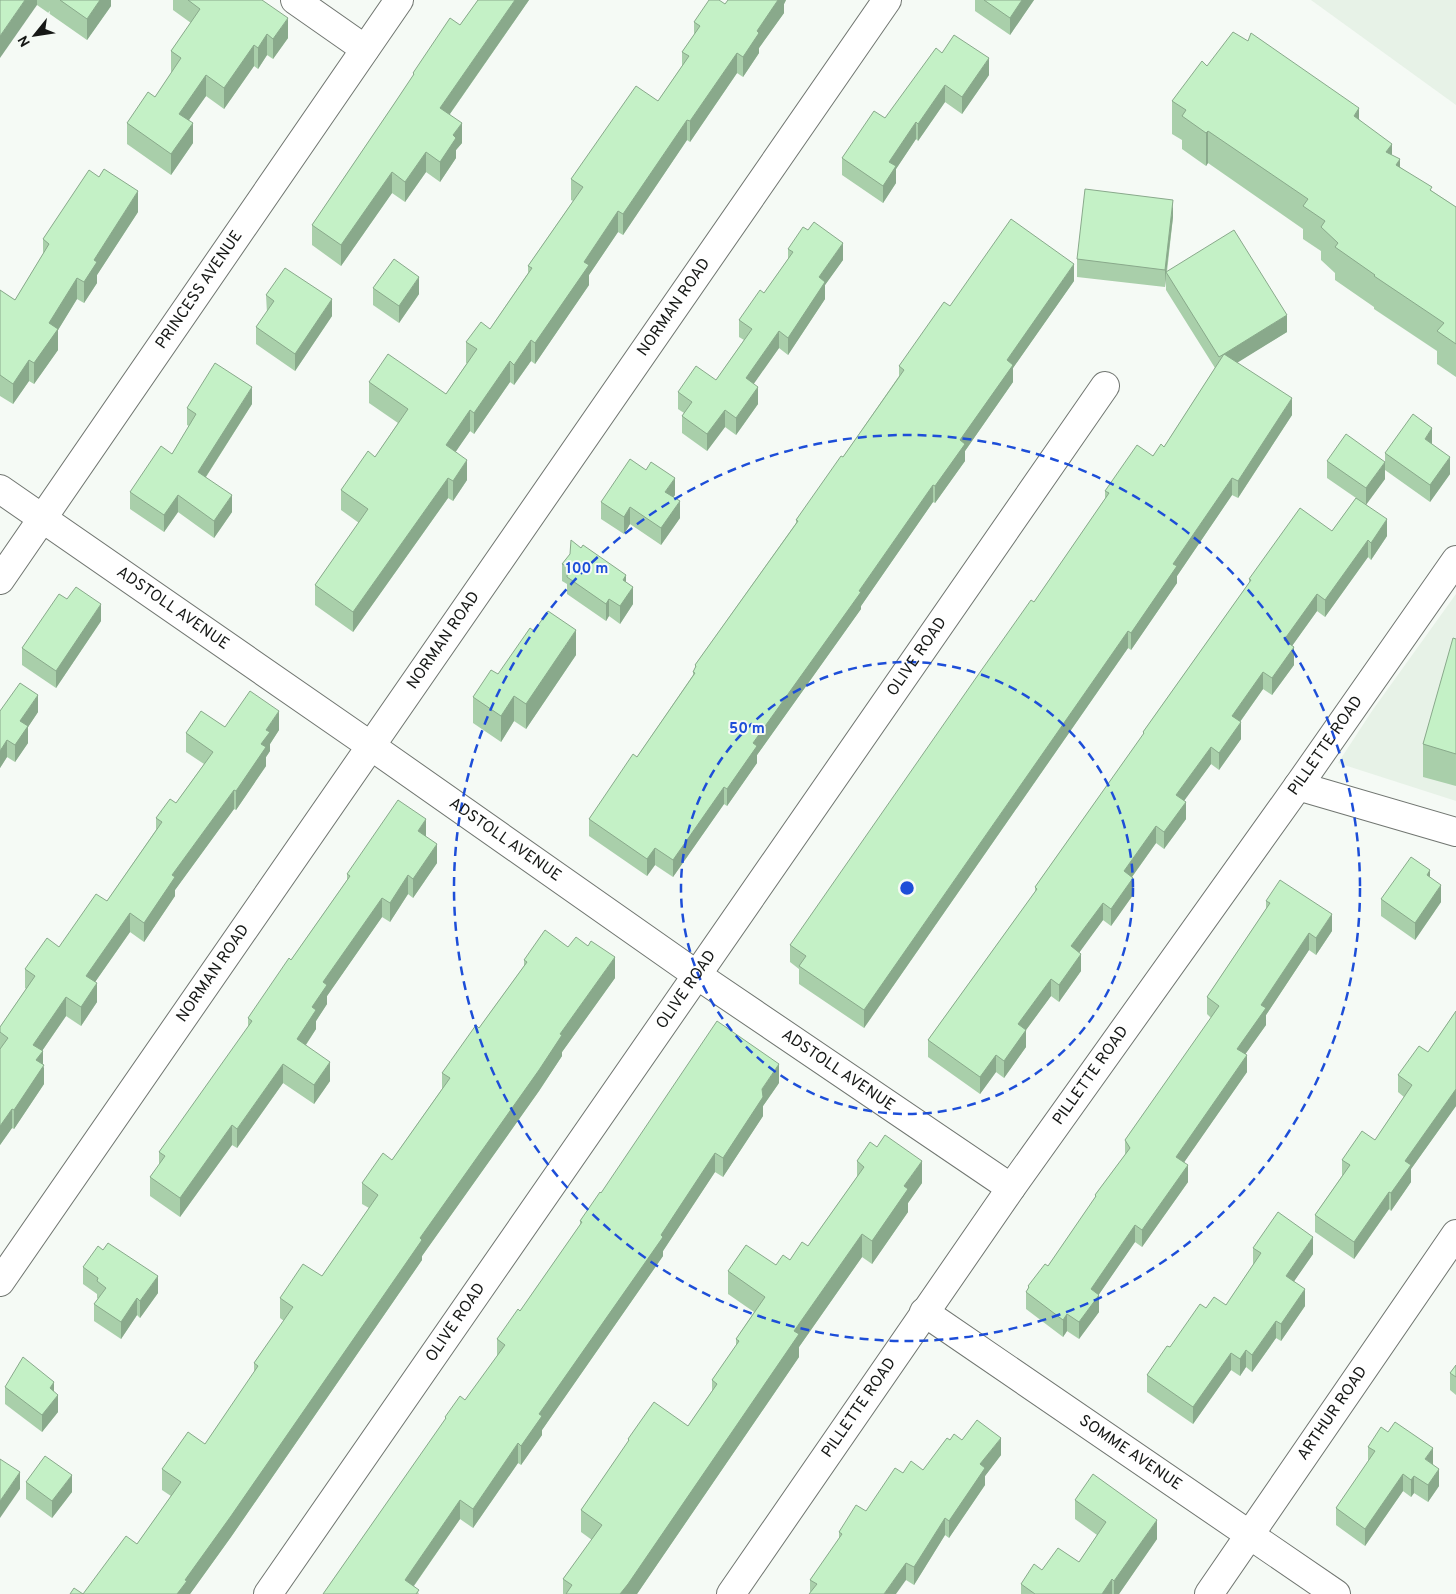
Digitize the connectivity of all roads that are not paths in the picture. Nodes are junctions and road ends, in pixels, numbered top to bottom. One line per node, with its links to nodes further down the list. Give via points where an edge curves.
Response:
1 (296, 0): 4 (street)
2 (399, 0): 4 (street, PRINCESS AVENUE)
3 (887, 0): 10 (street, NORMAN ROAD)
4 (365, 49): 7 (street, PRINCESS AVENUE)
5 (1105, 386): 13 (street, OLIVE ROAD)
6 (0, 488): 7 (street, ADSTOLL AVENUE)
7 (42, 518): 9 (street, PRINCESS AVENUE); 10 (street, ADSTOLL AVENUE)
8 (1456, 560): 11 (street, PILLETTE ROAD)
9 (0, 580)
10 (371, 746): 13 (street, ADSTOLL AVENUE); 16 (street, NORMAN ROAD)
11 (1298, 786): 12 (street); 14 (street, PILLETTE ROAD)
12 (1456, 832)
13 (697, 975): 14 (street, ADSTOLL AVENUE); 19 (street, OLIVE ROAD)
14 (1011, 1188): 17 (street, PILLETTE ROAD)
15 (1456, 1234): 18 (street, ARTHUR ROAD)
16 (0, 1282)
17 (924, 1312): 18 (street, SOMME AVENUE); 20 (street, PILLETTE ROAD)
18 (1249, 1535): 21 (street, ARTHUR ROAD); 22 (street, SOMME AVENUE)
19 (268, 1594)
20 (731, 1594)
21 (1208, 1594)
22 (1336, 1594)

